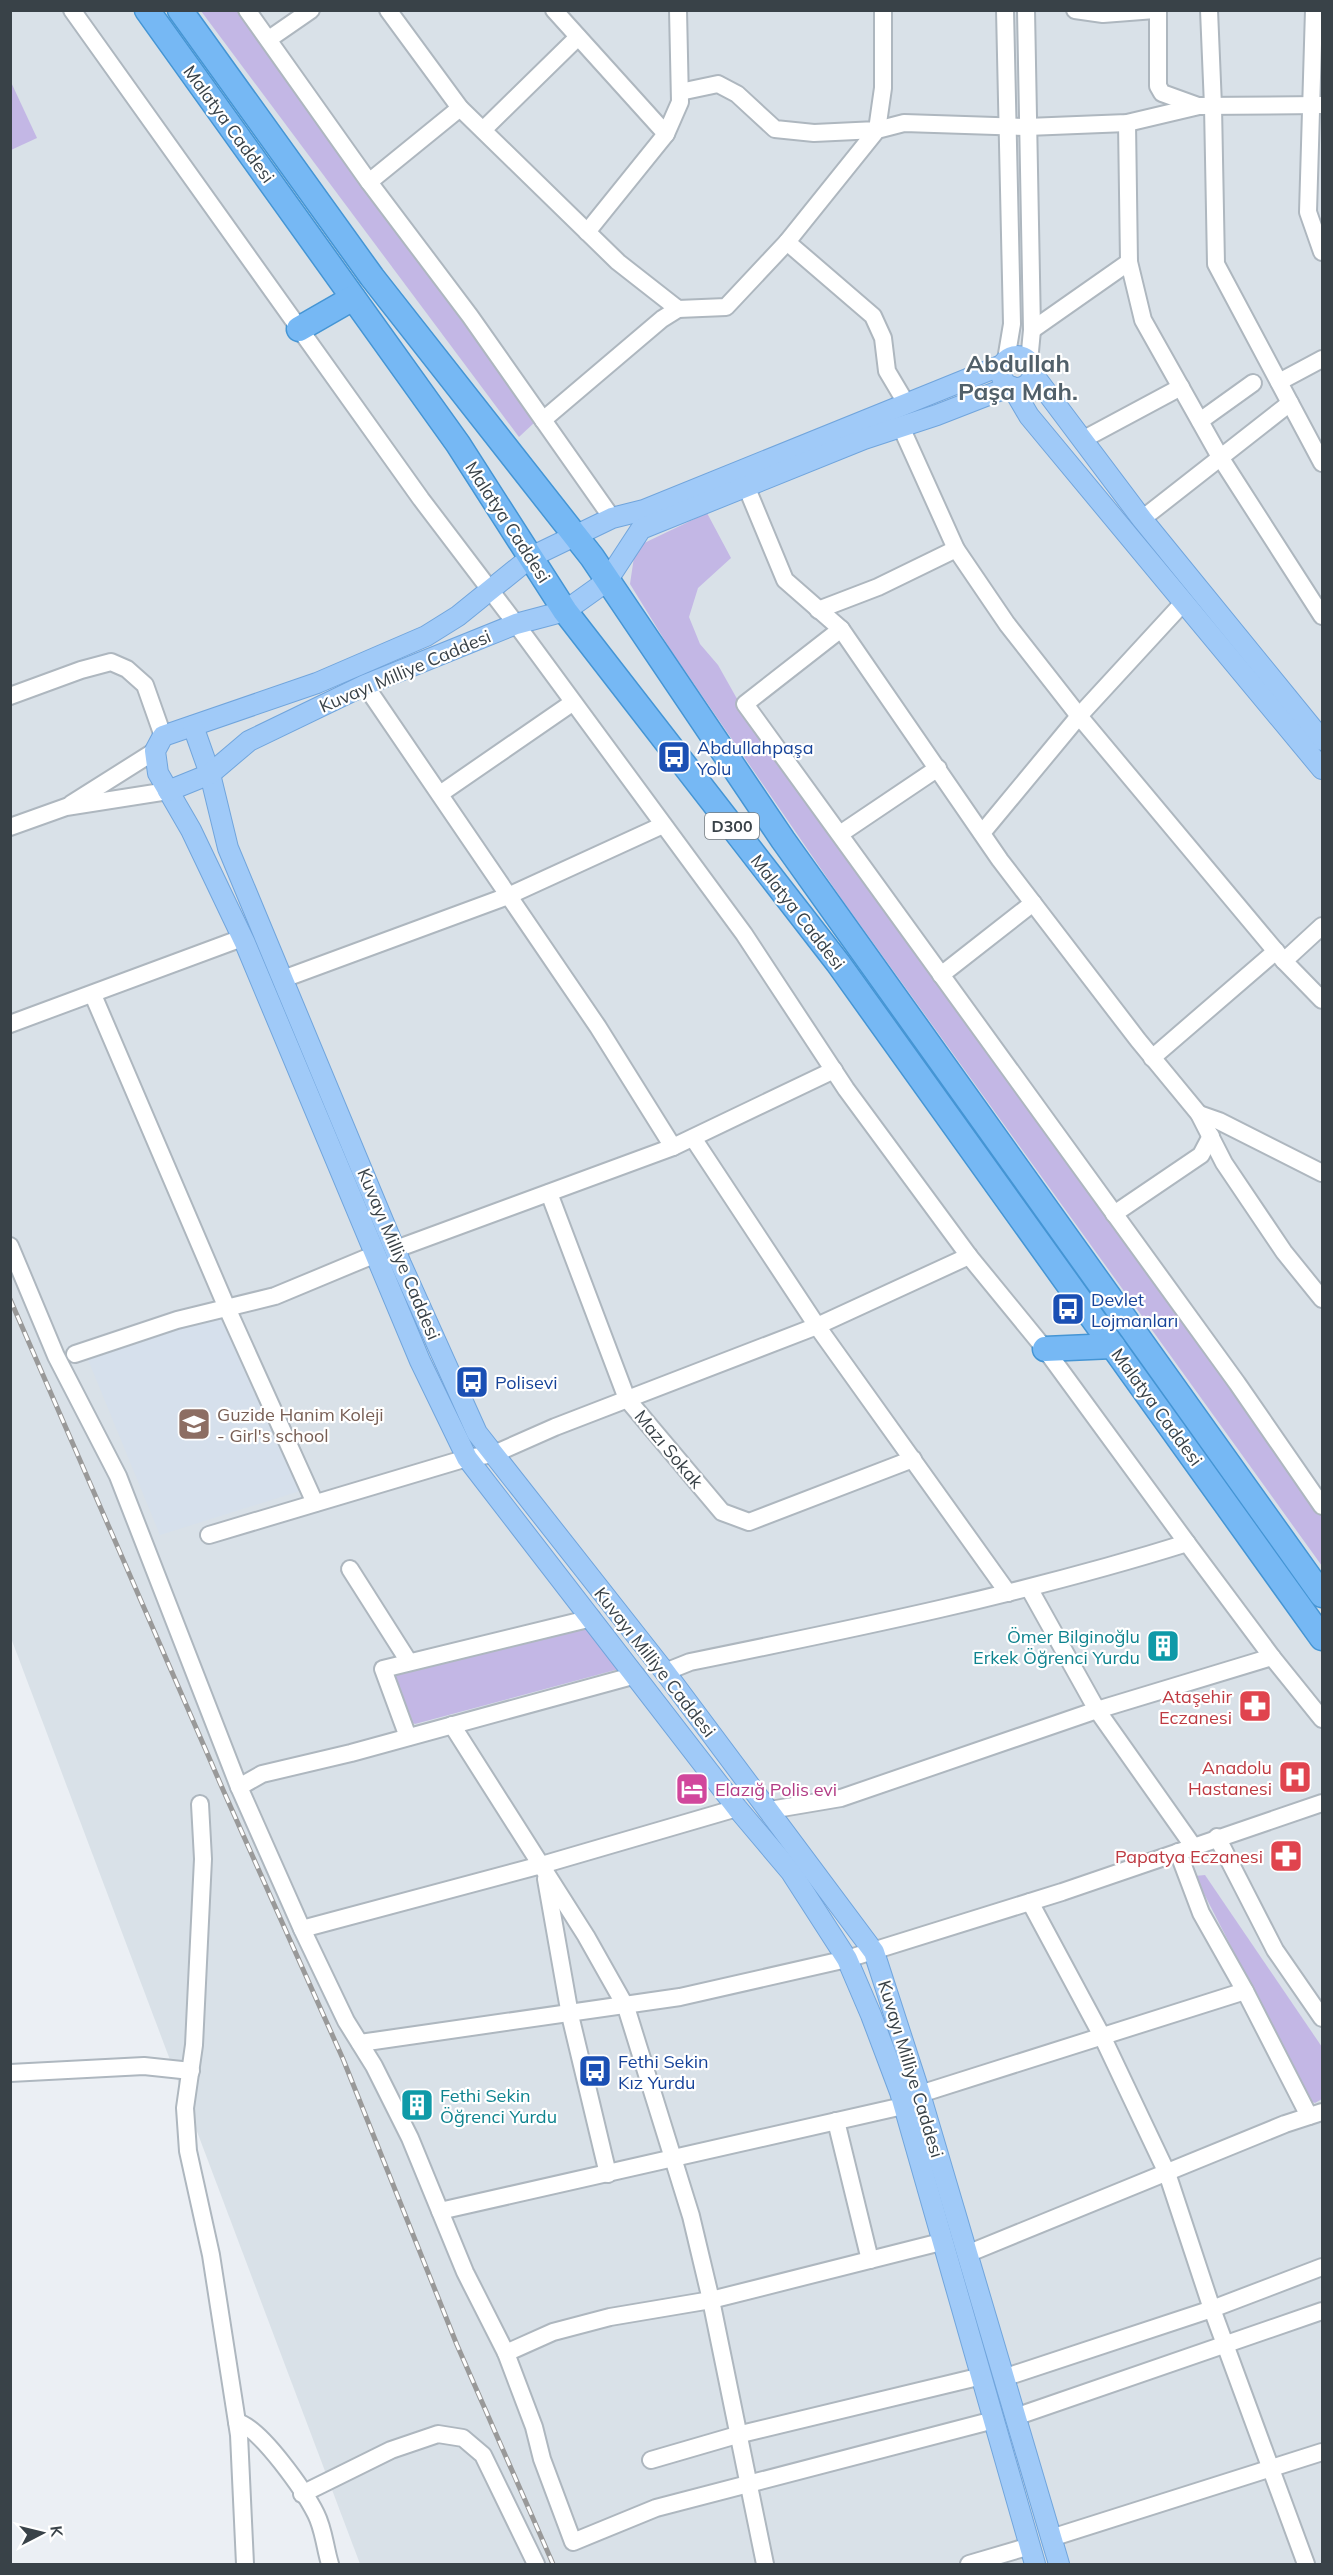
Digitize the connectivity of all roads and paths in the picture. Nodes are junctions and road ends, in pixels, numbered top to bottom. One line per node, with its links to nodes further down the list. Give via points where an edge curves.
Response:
1 (72, 10): 35 (street)
2 (147, 10): 33 (highway, Malatya Caddesi / D300)
3 (180, 10): 55 (highway, Malatya Caddesi / D300, via 372,277)
4 (247, 10): 17 (street)
5 (311, 10): 17 (street)
6 (388, 10): 21 (street)
7 (554, 10): 16 (street)
8 (678, 10): 18 (street)
9 (883, 10): 26 (street, via 884,88)
10 (1005, 10): 23 (street)
11 (1026, 10): 24 (street)
12 (1075, 10): 13 (street, via 1103,14)
13 (1156, 10): 20 (street, via 1158,86 1162,93)
14 (1209, 10): 20 (street)
15 (1314, 10): 19 (street)
16 (578, 37): 25 (street); 27 (street)
17 (269, 39): 28 (street)
18 (680, 92): 26 (street, via 717,84 737,94 775,129 814,133); 27 (street, via 680,102)
19 (1317, 105): 20 (street); 31 (street, via 1308,212)
20 (1206, 106): 22 (street); 40 (street, via 1216,264)
21 (460, 108): 25 (street); 28 (street)
22 (1127, 123): 24 (street); 32 (street)
23 (1007, 125): 24 (street); 26 (street, via 904,123); 38 (street, via 1012,324)
24 (1028, 127): 36 (street)
25 (483, 130): 29 (street)
26 (877, 130): 30 (street)
27 (666, 134): 29 (street)
28 (369, 182): 46 (street)
29 (587, 232): 34 (street)
30 (787, 242): 34 (street, via 726,307); 44 (street, via 873,316 883,338 887,371)
31 (1323, 252)
32 (1129, 262): 36 (street); 43 (street, via 1143,320)
33 (353, 297): 35 (highway); 57 (highway, Malatya Caddesi / D300, via 458,444)
34 (678, 309): 46 (street)
35 (299, 329): 59 (street)
36 (1032, 330): 39 (street)
37 (1323, 358): 40 (street)
38 (1004, 362): 39 (main road, via 1018,356); 42 (main road, via 1001,377); 44 (main road, Kuvayı Milliye Caddesi)
39 (1031, 368): 42 (main road, via 1027,385); 49 (main road)
40 (1279, 382): 45 (street)
41 (1253, 383): 47 (street)
42 (1011, 387): 48 (main road, Kuvayı Milliye Caddesi); 60 (main road, via 1029,416)
43 (1181, 387): 47 (street); 49 (street)
44 (906, 403): 53 (main road, Kuvayı Milliye Caddesi, via 644,510)
45 (1290, 403): 50 (street); 51 (street)
46 (543, 420): 53 (street)
47 (1200, 421): 50 (street)
48 (901, 427): 52 (main road, Kuvayı Milliye Caddesi); 56 (street)
49 (1084, 439): 54 (main road)
50 (1220, 457): 54 (street); 63 (street)
51 (1323, 463)
52 (746, 486): 58 (main road, Kuvayı Milliye Caddesi, via 641,530); 61 (street, via 785,580)
53 (612, 518): 55 (main road, Kuvayı Milliye Caddesi)
54 (1142, 519): 71 (main road)
55 (575, 534): 57 (main road, Kuvayı Milliye Caddesi); 58 (highway, Malatya Caddesi / D300)
56 (956, 549): 61 (street, via 878,587); 69 (street, via 1007,624)
57 (531, 556): 59 (main road, Kuvayı Milliye Caddesi); 62 (highway, Malatya Caddesi / D300)
58 (607, 580): 62 (main road, Kuvayı Milliye Caddesi); 123 (highway, Malatya Caddesi / D300, via 783,840)
59 (489, 591): 64 (street); 70 (main road, Kuvayı Milliye Caddesi, via 426,636 317,683)
60 (1183, 603): 69 (street); 74 (main road)
61 (818, 610): 65 (street)
62 (565, 611): 64 (main road, Kuvayı Milliye Caddesi); 109 (highway, Malatya Caddesi / D300, via 838,963)
63 (1322, 613)
64 (516, 624): 66 (main road, Kuvayı Milliye Caddesi); 68 (street)
65 (841, 630): 73 (street); 82 (street, via 745,704)
66 (365, 685): 75 (main road, Kuvayı Milliye Caddesi, via 249,741); 77 (street)
67 (10, 696): 72 (street, via 111,662 145,684)
68 (572, 703): 77 (street); 79 (street)
69 (1079, 716): 81 (street); 87 (street)
70 (193, 726): 72 (main road, Kuvayı Milliye Caddesi); 75 (main road, Kuvayı Milliye Caddesi)
71 (1323, 740)
72 (159, 744): 76 (main road, Kuvayı Milliye Caddesi, via 158,773); 78 (street)
73 (938, 768): 81 (street); 82 (street)
74 (1323, 769)
75 (210, 774): 76 (main road, Kuvayı Milliye Caddesi); 89 (main road, Kuvayı Milliye Caddesi, via 228,848)
76 (168, 791): 78 (street); 86 (main road, Kuvayı Milliye Caddesi, via 191,830)
77 (440, 794): 83 (street)
78 (66, 807): 80 (street)
79 (663, 825): 83 (street); 94 (street, via 744,934)
80 (10, 827)
81 (982, 833): 84 (street)
82 (840, 834): 88 (street)
83 (508, 896): 89 (street); 98 (street, via 598,1027)
84 (1033, 903): 88 (street); 93 (street)
85 (1323, 926): 87 (street)
86 (242, 938): 90 (street); 104 (main road, Kuvayı Milliye Caddesi)
87 (1280, 956): 91 (street); 93 (street)
88 (941, 975): 101 (street)
89 (282, 980): 103 (main road, Kuvayı Milliye Caddesi)
90 (93, 995): 92 (street); 107 (street)
91 (1323, 1000)
92 (10, 1024)
93 (1152, 1058): 95 (street)
94 (834, 1070): 97 (street); 105 (street)
95 (1199, 1114): 96 (street); 99 (street)
96 (1210, 1136): 101 (street, via 1201,1155); 106 (street, via 1284,1252)
97 (693, 1138): 98 (street); 108 (street)
98 (673, 1147): 100 (street)
99 (1323, 1173)
100 (549, 1193): 103 (street); 112 (street, Mazı Sokak)
101 (1114, 1214): 117 (street)
102 (10, 1246): 134 (street, via 56,1356 118,1476)
103 (396, 1250): 113 (main road, Kuvayı Milliye Caddesi, via 477,1433)
104 (376, 1254): 107 (street, via 275,1296); 114 (main road, Kuvayı Milliye Caddesi, via 420,1361)
105 (969, 1256): 108 (street); 110 (street)
106 (1323, 1299)
107 (227, 1308): 111 (street); 116 (street)
108 (817, 1326): 112 (street); 115 (street)
109 (1113, 1346): 110 (highway); 125 (highway, Malatya Caddesi / D300)
110 (1045, 1349): 119 (street)
111 (75, 1354)
112 (627, 1399): 113 (street); 115 (street, Mazı Sokak, via 722,1512 749,1522)
113 (494, 1454): 114 (street); 128 (main road, Kuvayı Milliye Caddesi)
114 (467, 1458): 116 (street); 124 (main road, Kuvayı Milliye Caddesi)
115 (913, 1459): 122 (street)
116 (315, 1503): 118 (street)
117 (1323, 1506)
118 (209, 1535)
119 (1187, 1543): 121 (street); 126 (street)
120 (350, 1569): 127 (street)
121 (1029, 1588): 122 (street); 130 (street)
122 (1008, 1593): 128 (street, via 690,1662)
123 (1323, 1594)
124 (592, 1618): 127 (street); 129 (main road, Kuvayı Milliye Caddesi)
125 (1323, 1638)
126 (1272, 1657): 130 (street); 131 (street)
127 (409, 1662): 133 (street, via 383,1669)
128 (664, 1672): 138 (main road, Kuvayı Milliye Caddesi)
129 (636, 1675): 132 (street); 137 (main road, Kuvayı Milliye Caddesi)
130 (1097, 1710): 138 (street, via 842,1798); 140 (street)
131 (1323, 1719)
132 (452, 1725): 133 (street); 141 (street)
133 (408, 1737): 134 (street, via 262,1774)
134 (239, 1787): 143 (street)
135 (200, 1803): 152 (street, via 203,1859)
136 (1323, 1803): 139 (street)
137 (737, 1808): 141 (street); 145 (main road, Kuvayı Milliye Caddesi, via 791,1872)
138 (770, 1810): 144 (main road, Kuvayı Milliye Caddesi)
139 (1217, 1838): 140 (street); 149 (street, via 1275,1950)
140 (1185, 1849): 142 (street); 146 (street, via 1201,1913)
141 (542, 1869): 143 (street); 147 (street); 148 (street)
142 (1030, 1902): 144 (street); 150 (street)
143 (302, 1929): 151 (street)
144 (874, 1952): 145 (street); 154 (main road, Kuvayı Milliye Caddesi)
145 (847, 1959): 147 (street); 155 (main road, Kuvayı Milliye Caddesi)
146 (1245, 1991): 150 (street); 156 (street)
147 (626, 2007): 148 (street); 158 (street)
148 (570, 2015): 151 (street); 160 (street)
149 (1323, 2018)
150 (1102, 2036): 154 (street); 159 (street)
151 (360, 2043): 161 (street, via 410,2138)
152 (191, 2071): 153 (street, via 144,2066); 175 (street, via 185,2108 188,2151 211,2254)
153 (10, 2073)
154 (920, 2094): 163 (main road, Kuvayı Milliye Caddesi)
155 (903, 2106): 157 (street); 162 (main road, Kuvayı Milliye Caddesi)
156 (1316, 2114): 159 (street)
157 (836, 2121): 158 (street); 164 (street)
158 (673, 2160): 160 (street); 166 (street)
159 (1167, 2173): 163 (street); 167 (street)
160 (608, 2174): 161 (street)
161 (440, 2211): 170 (street, via 465,2272)
162 (941, 2242): 164 (street); 171 (main road, Kuvayı Milliye Caddesi)
163 (967, 2254): 172 (main road, Kuvayı Milliye Caddesi)
164 (870, 2260): 166 (street)
165 (1323, 2267): 167 (street)
166 (711, 2300): 170 (street, via 599,2320 553,2332); 176 (street)
167 (1212, 2309): 169 (street); 172 (street)
168 (1323, 2311): 169 (street)
169 (1226, 2344): 173 (street); 179 (street)
170 (506, 2353): 180 (street, via 573,2542 656,2508)
171 (982, 2376): 174 (main road, Kuvayı Milliye Caddesi); 176 (street)
172 (1004, 2378): 173 (main road, Kuvayı Milliye Caddesi)
173 (1015, 2417): 182 (main road, Kuvayı Milliye Caddesi)
174 (994, 2420): 180 (street); 183 (main road, Kuvayı Milliye Caddesi)
175 (237, 2422): 181 (street, via 249,2427 280,2460); 184 (street)
176 (737, 2435): 178 (street); 180 (street)
177 (1323, 2452): 179 (street)
178 (651, 2460)
179 (1272, 2470): 182 (street); 190 (street)
180 (748, 2482): 187 (street)
181 (302, 2494): 185 (street, via 316,2514); 186 (street, via 391,2450 438,2434 455,2435 483,2455)
182 (1051, 2538): 189 (main road, Kuvayı Milliye Caddesi)
183 (1032, 2555): 188 (street)
184 (245, 2565)
185 (330, 2565)
186 (536, 2565)
187 (765, 2565)
188 (969, 2565)
189 (1059, 2565)
190 (1306, 2565)

